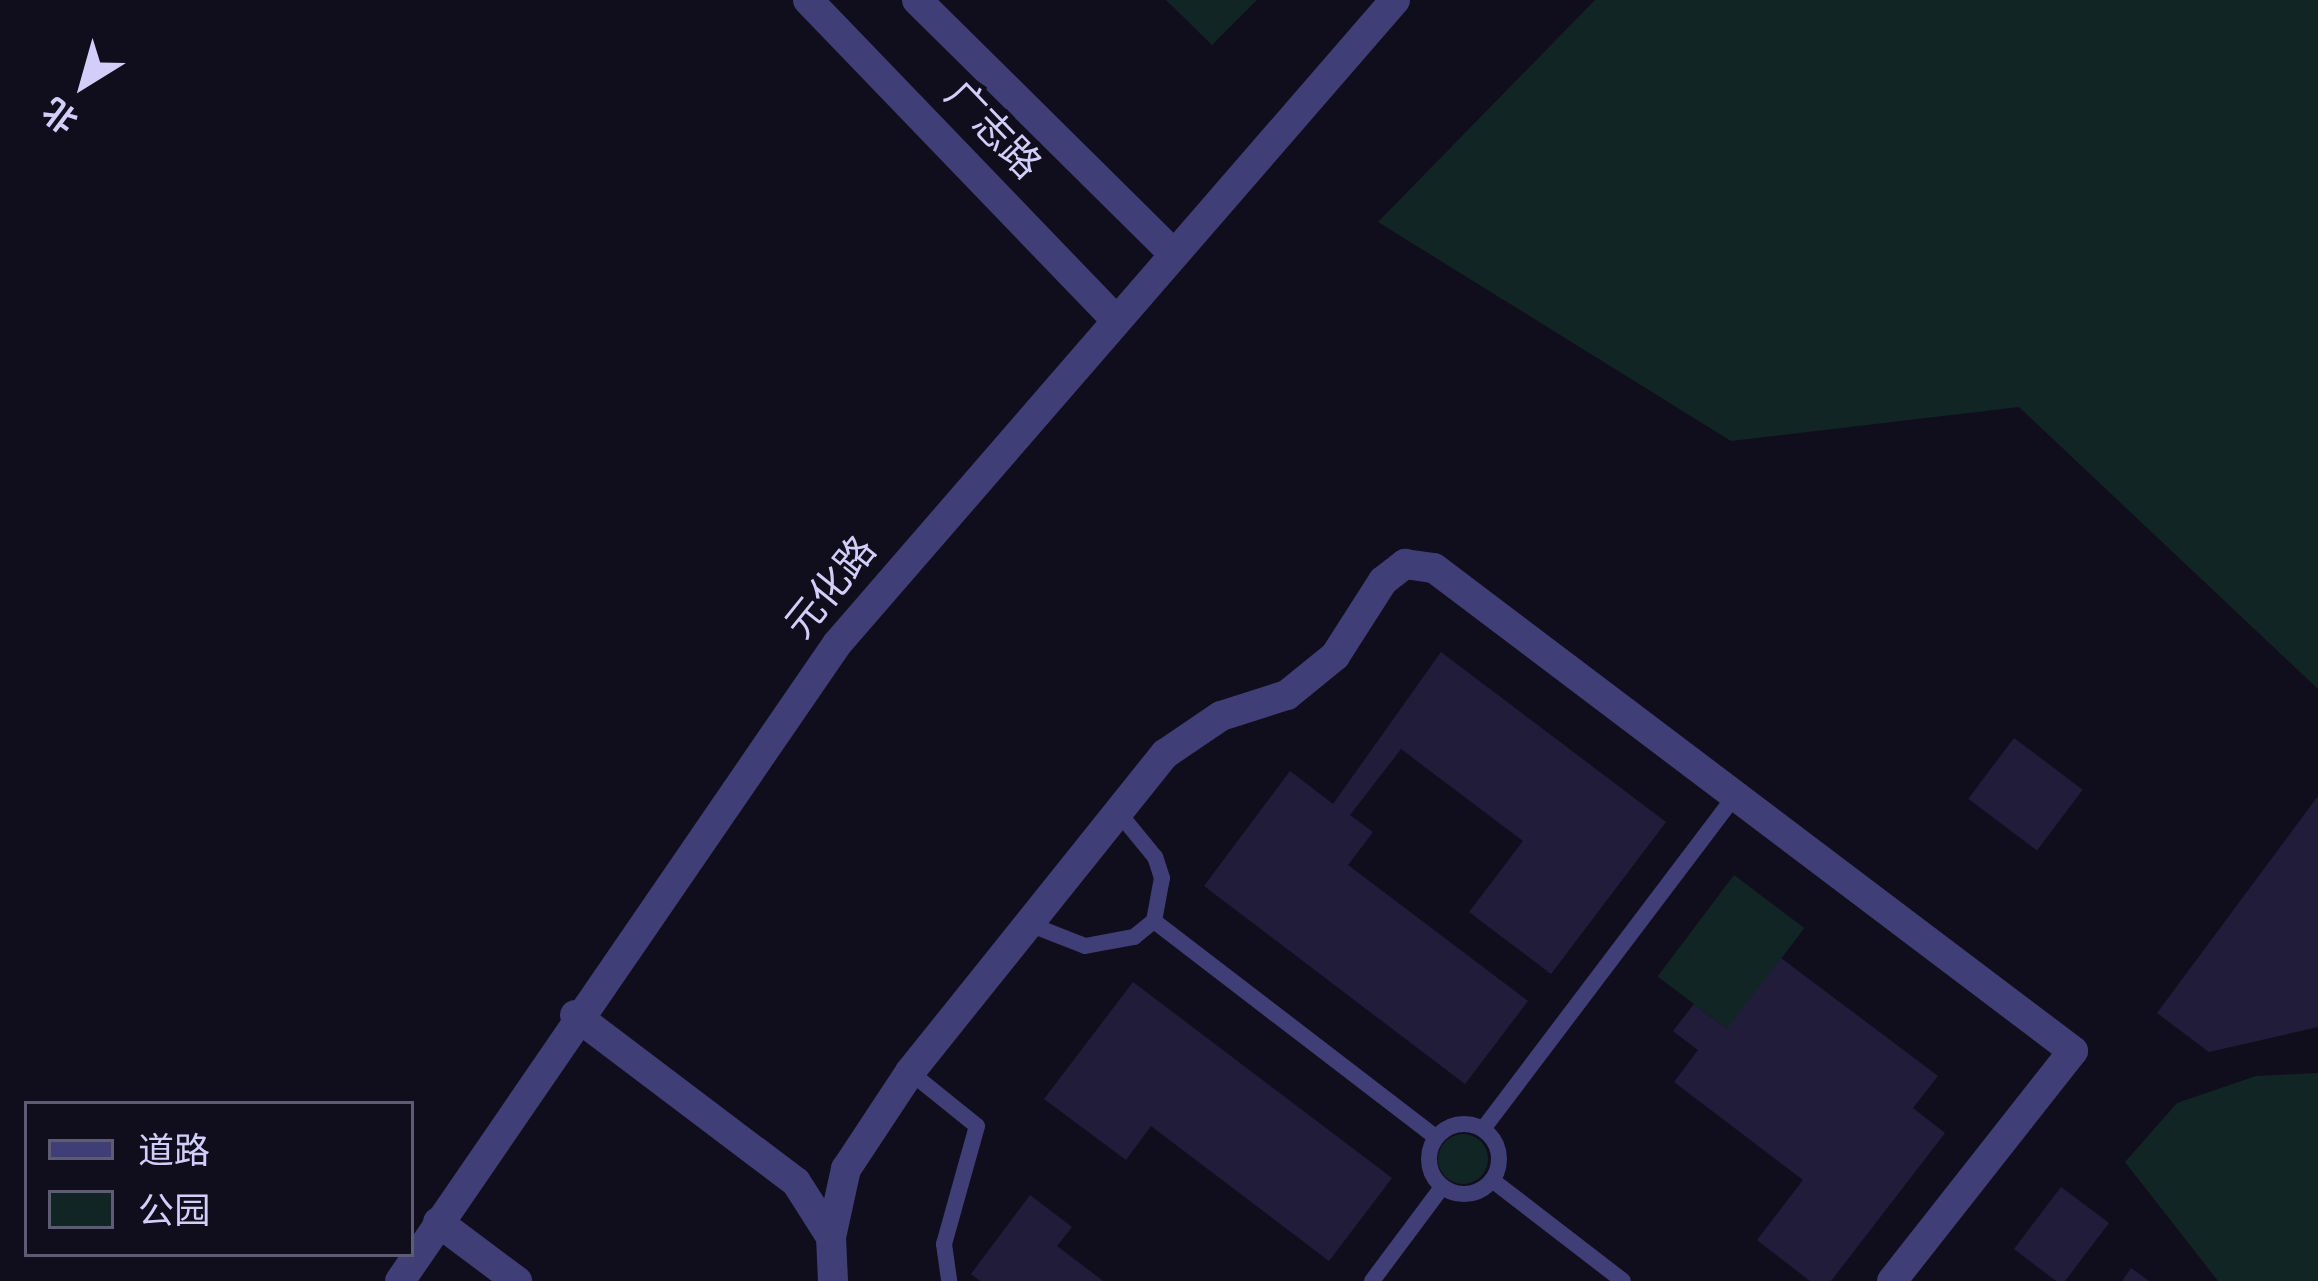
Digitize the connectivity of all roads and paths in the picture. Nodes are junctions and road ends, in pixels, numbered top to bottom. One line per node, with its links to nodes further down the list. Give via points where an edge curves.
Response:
1 (808, 0): 5 (street, 广志路)
2 (917, 0): 4 (street, 广志路)
3 (1395, 0): 4 (street, 元化路)
4 (1174, 253): 5 (street, 元化路)
5 (1115, 320): 10 (street, 元化路, via 837,644)
6 (1737, 793): 7 (street, via 1434,568 1405,564 1383,581 1335,656 1287,695 1221,716 1165,754); 12 (lane); 24 (street, via 2073,1051)
7 (1118, 812): 8 (lane, via 1162,878); 9 (street)
8 (1154, 921): 9 (lane, via 1134,937 1085,946); 13 (lane)
9 (1029, 924): 11 (street)
10 (575, 1015): 16 (street, 元化路); 17 (street, via 796,1182)
11 (910, 1072): 17 (street, via 846,1169); 21 (lane, via 977,1126 944,1244)
12 (1483, 1129): 13 (lane, via 1462,1123); 14 (lane, via 1500,1158)
13 (1435, 1137): 15 (lane, via 1428,1158)
14 (1492, 1180): 15 (lane, via 1474,1193); 23 (lane)
15 (1442, 1187): 22 (lane)
16 (438, 1222): 18 (street, 元化路); 19 (street)
17 (831, 1237): 20 (street)
18 (400, 1281)
19 (517, 1281)
20 (833, 1281)
21 (949, 1281)
22 (1372, 1281)
23 (1623, 1281)
24 (1892, 1281)

